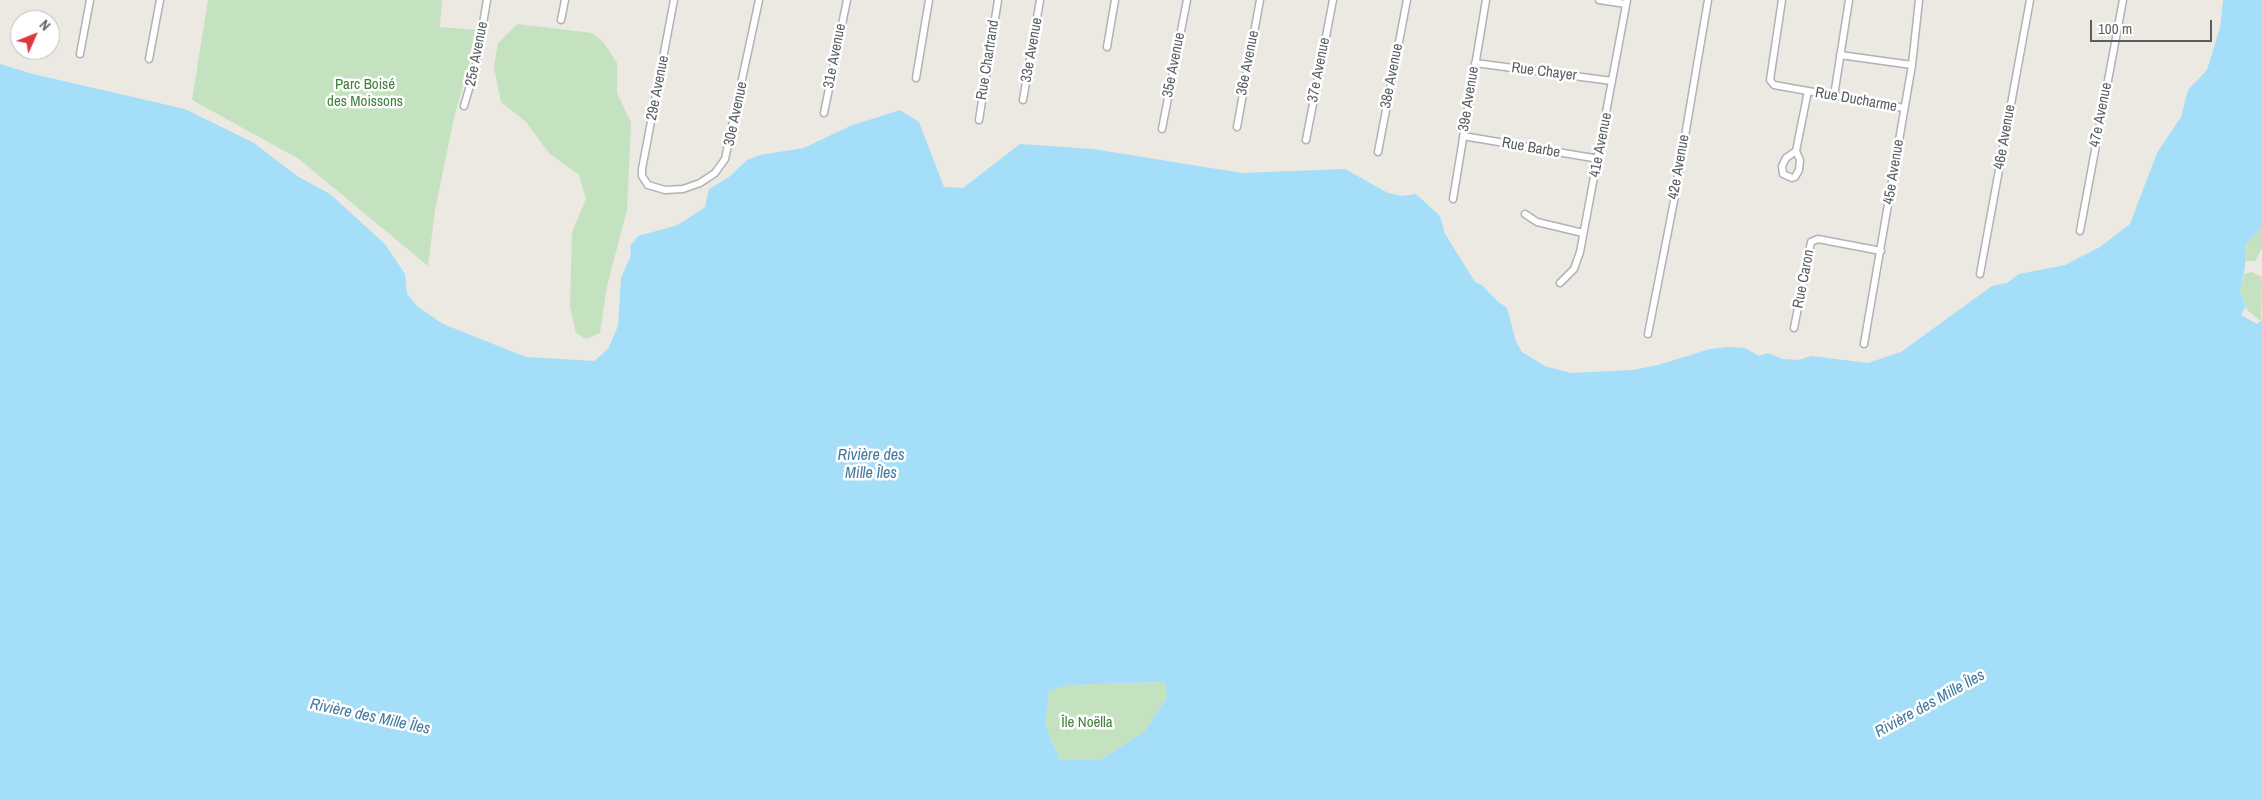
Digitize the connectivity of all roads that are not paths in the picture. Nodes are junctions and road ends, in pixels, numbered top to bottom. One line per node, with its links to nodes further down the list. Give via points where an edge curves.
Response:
1 (90, 0): 27 (street)
2 (160, 0): 29 (street)
3 (487, 0): 37 (street, 25e Avenue, via 476,65)
4 (565, 0): 25 (street)
5 (674, 0): 48 (street, 29e Avenue)
6 (759, 0): 48 (street, 30e Avenue, via 729,148 722,164 706,180 677,190 654,188)
7 (847, 0): 39 (street, 31e Avenue)
8 (930, 0): 32 (street)
9 (998, 0): 40 (street, Rue Chartrand)
10 (1040, 0): 36 (street, 33e Avenue)
11 (1115, 0): 26 (street)
12 (1187, 0): 42 (street, 35e Avenue)
13 (1260, 0): 41 (street, 36e Avenue)
14 (1333, 0): 44 (street, 37e Avenue)
15 (1407, 0): 46 (street, 38e Avenue)
16 (1486, 0): 30 (street, 39e Avenue)
17 (1598, 0): 24 (street)
18 (1708, 0): 57 (street, 42e Avenue)
19 (1782, 0): 34 (street, via 1770,80 1774,85)
20 (1849, 0): 28 (street)
21 (1919, 0): 31 (street, 45e Avenue)
22 (2030, 0): 54 (street, 46e Avenue)
23 (2122, 0): 51 (street, 47e Avenue)
24 (1626, 2): 33 (street, 41e Avenue)
25 (561, 20)
26 (1107, 47)
27 (80, 54)
28 (1840, 55): 31 (street); 35 (street)
29 (149, 59)
30 (1475, 62): 33 (street, Rue Chayer); 43 (street, 39e Avenue)
31 (1912, 65): 38 (street, 45e Avenue)
32 (916, 78)
33 (1612, 81): 47 (street, 41e Avenue)
34 (1808, 91): 35 (street, Rue Ducharme); 45 (street, Rue Ducharme)
35 (1834, 96): 38 (street, Rue Ducharme)
36 (1023, 100)
37 (464, 106)
38 (1904, 108): 53 (street, 45e Avenue)
39 (824, 113)
40 (979, 120)
41 (1237, 126)
42 (1162, 129)
43 (1463, 136): 47 (street, Rue Barbe); 49 (street, 39e Avenue)
44 (1306, 140)
45 (1796, 151)
46 (1378, 152)
47 (1599, 159): 52 (street, 41e Avenue)
48 (642, 176)
49 (1453, 199)
50 (1525, 214): 52 (street, via 1537,222)
51 (2080, 231)
52 (1583, 233): 55 (street, 41e Avenue, via 1574,269)
53 (1881, 251): 56 (street, Rue Caron, via 1818,239 1811,242); 58 (street, 45e Avenue)
54 (1980, 274)
55 (1560, 283)
56 (1794, 328)
57 (1648, 334)
58 (1864, 344)

